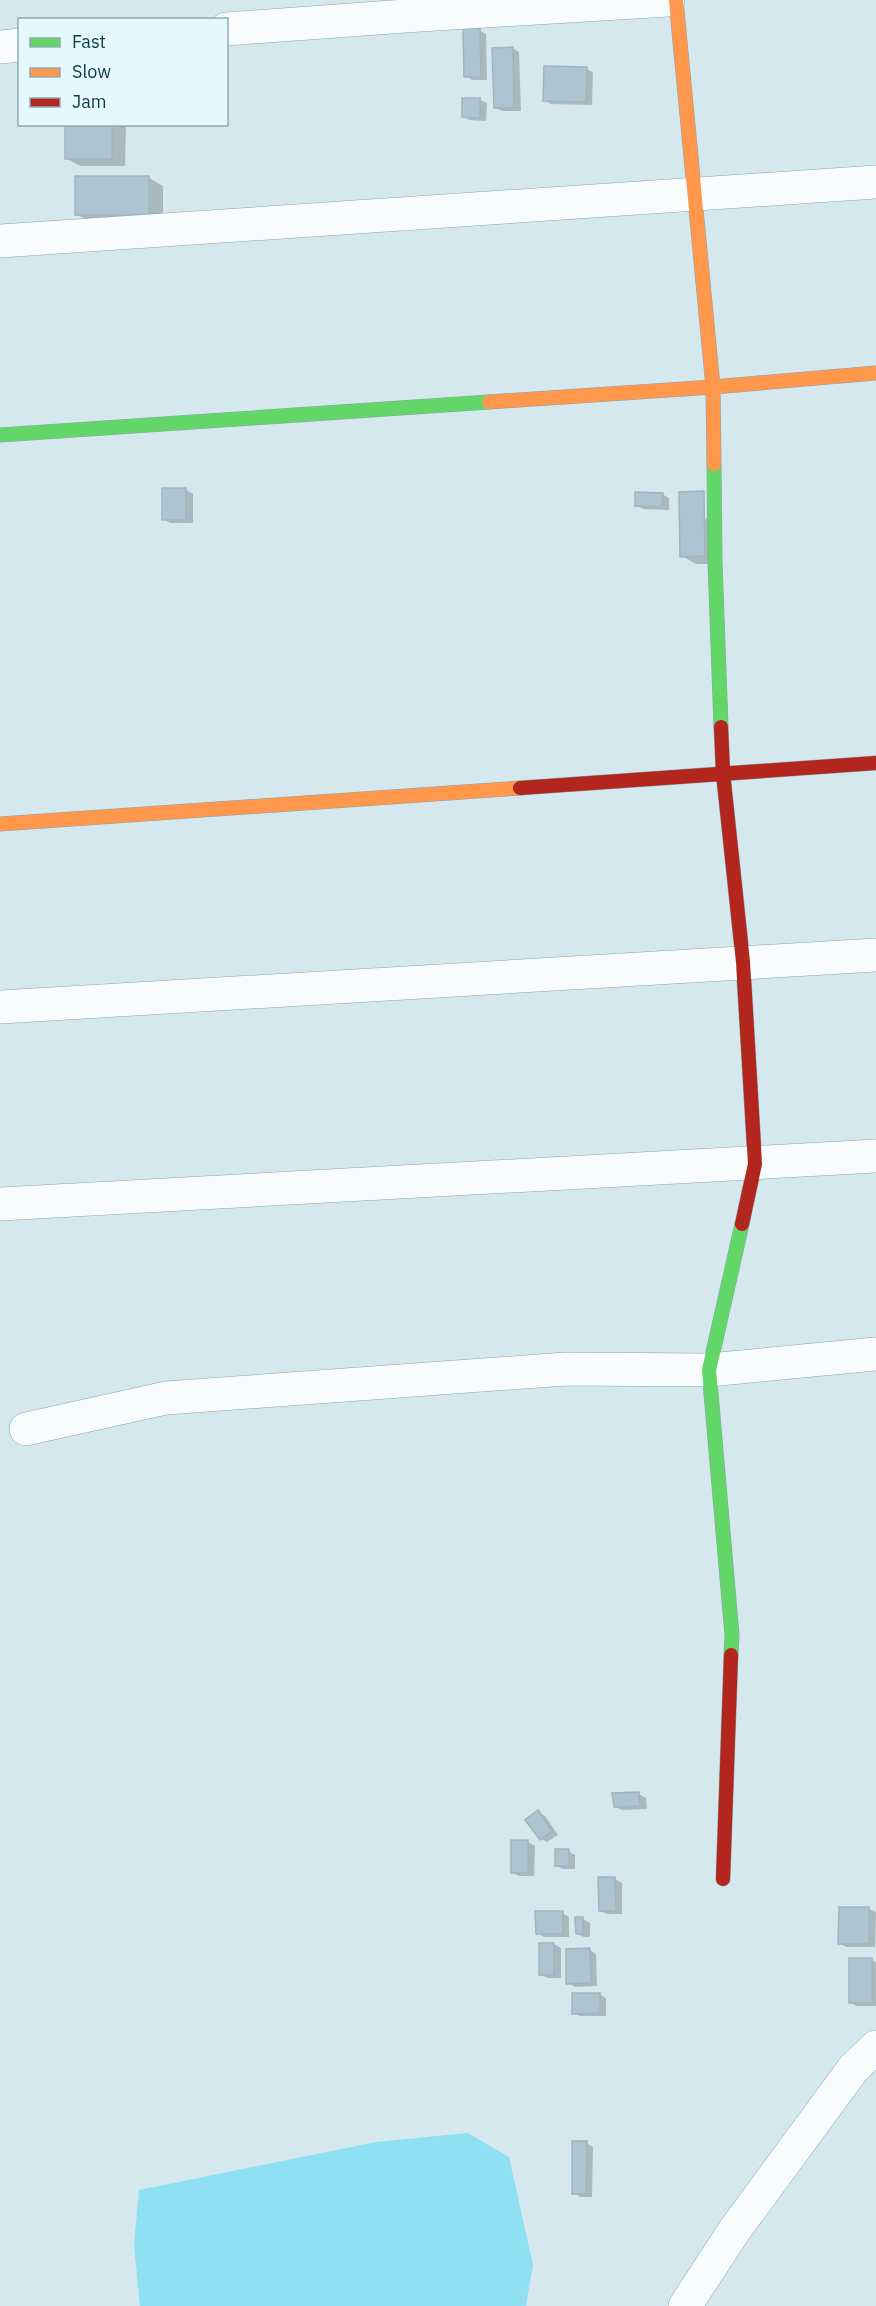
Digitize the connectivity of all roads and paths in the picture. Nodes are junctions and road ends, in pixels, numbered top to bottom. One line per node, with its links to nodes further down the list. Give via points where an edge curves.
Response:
1 (668, 0): 3 (street)
2 (676, 0): 7 (street)
3 (228, 29)
4 (18, 45): 5 (street)
5 (0, 47)
6 (876, 182): 7 (street)
7 (694, 195): 8 (street); 10 (street)
8 (0, 241)
9 (876, 373): 10 (street)
10 (713, 387): 11 (street); 13 (street)
11 (0, 435)
12 (876, 763): 13 (street)
13 (723, 773): 14 (street); 16 (street)
14 (0, 824)
15 (876, 955): 16 (street)
16 (743, 962): 17 (street); 19 (street)
17 (0, 1007)
18 (876, 1156): 19 (street)
19 (755, 1164): 20 (street); 22 (street)
20 (0, 1204)
21 (876, 1354): 22 (street)
22 (709, 1370): 23 (street, via 567,1369 166,1398); 24 (street, via 732,1635)
23 (26, 1429)
24 (723, 1879)
25 (876, 2048): 26 (street, via 853,2069 734,2230)
26 (685, 2306)

